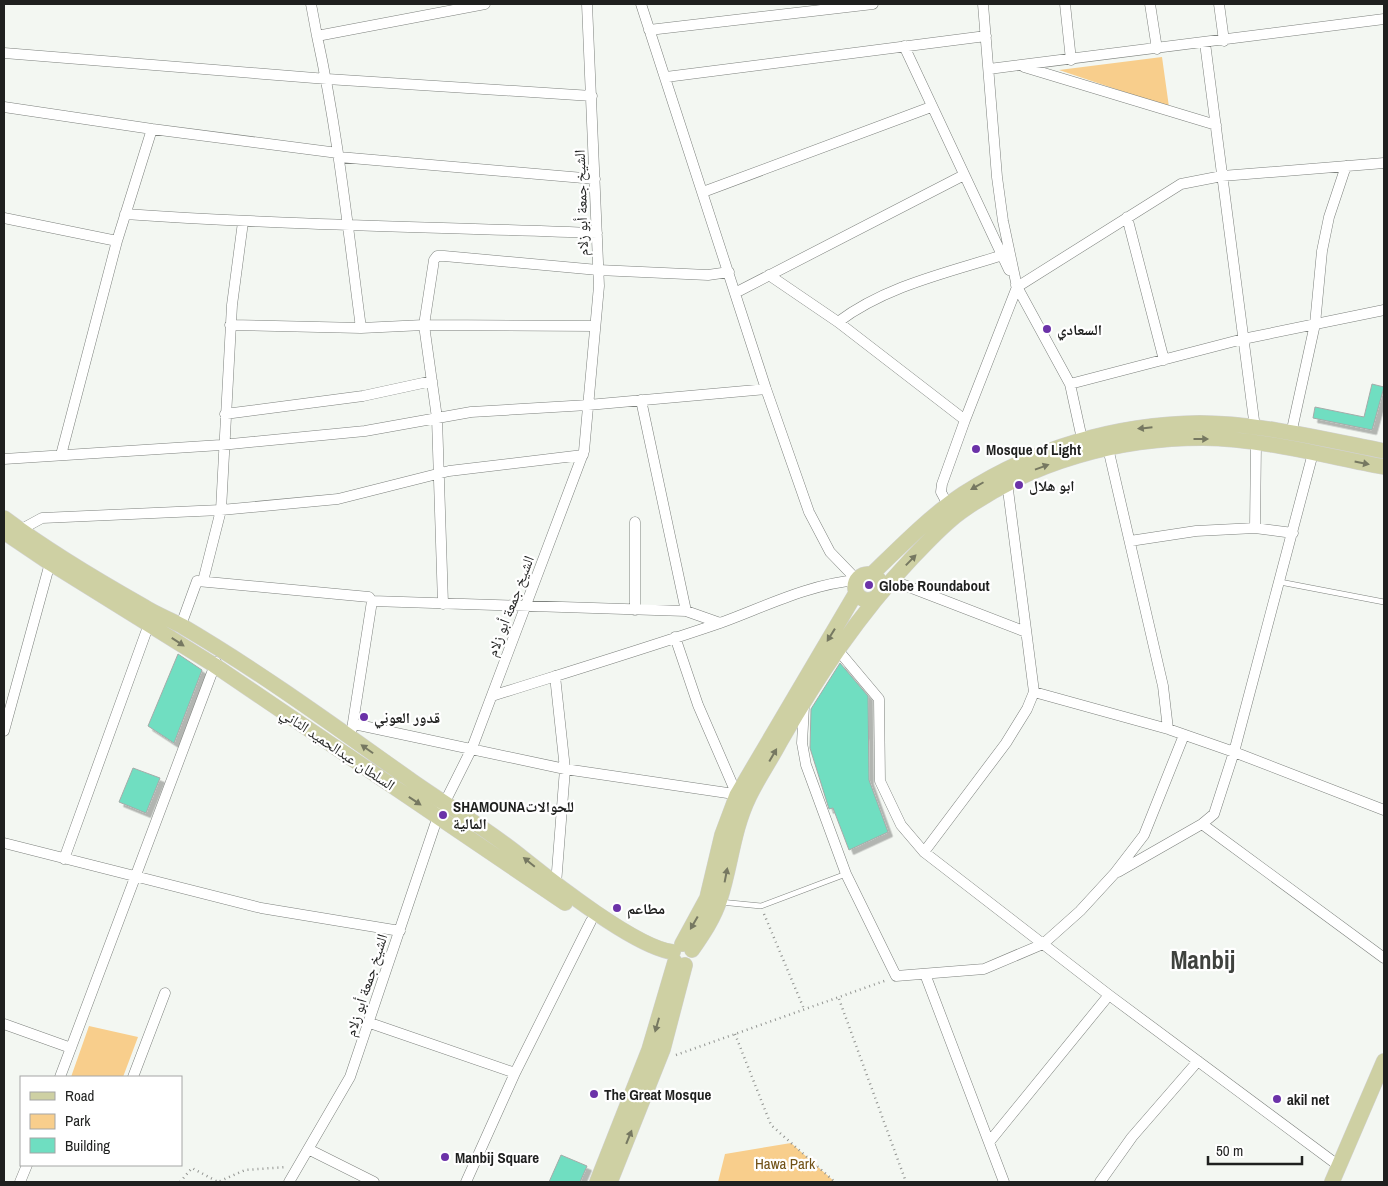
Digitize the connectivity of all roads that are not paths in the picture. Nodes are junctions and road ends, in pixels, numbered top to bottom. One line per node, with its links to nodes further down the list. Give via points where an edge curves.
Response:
1 (311, 4): 12 (street)
2 (485, 4): 12 (street)
3 (587, 4): 24 (street, الشيخ جمعة أبو زلام)
4 (641, 4): 11 (street)
5 (873, 4): 11 (street)
6 (982, 4): 13 (street)
7 (1065, 4): 19 (street)
8 (1150, 4): 17 (street)
9 (1219, 4): 14 (street)
10 (1384, 19): 14 (street)
11 (649, 30): 22 (street)
12 (317, 36): 23 (street)
13 (986, 36): 16 (street); 21 (street)
14 (1224, 41): 15 (street)
15 (1205, 43): 17 (street); 27 (street)
16 (904, 46): 22 (street); 26 (street)
17 (1157, 49): 19 (street)
18 (4, 54): 23 (street)
19 (1071, 60): 20 (street)
20 (1021, 66): 21 (street); 27 (street)
21 (989, 69): 47 (street, via 997,177)
22 (666, 77): 35 (street)
23 (326, 78): 24 (street); 29 (street)
24 (592, 96): 34 (street, الشيخ جمعة أبو زلام)
25 (4, 107): 28 (street)
26 (931, 107): 32 (street); 35 (street)
27 (1216, 124): 33 (street)
28 (152, 129): 29 (street); 36 (street)
29 (338, 155): 34 (street); 40 (street)
30 (1384, 163): 31 (street)
31 (1346, 166): 33 (street); 51 (street, via 1322,250)
32 (964, 175): 43 (street); 46 (street)
33 (1222, 176): 37 (street, via 1172,188); 56 (street)
34 (595, 179): 41 (street, الشيخ جمعة أبو زلام)
35 (703, 192): 45 (street)
36 (125, 214): 39 (street); 42 (street)
37 (1127, 217): 47 (street); 57 (street)
38 (4, 218): 42 (street)
39 (243, 222): 40 (street); 53 (street)
40 (347, 223): 41 (street); 55 (street)
41 (597, 233): 44 (street, الشيخ جمعة أبو زلام)
42 (117, 241): 73 (street)
43 (1003, 255): 47 (street); 50 (street, via 890,292 856,308)
44 (598, 270): 45 (street, via 708,275); 52 (street, via 437,256); 54 (street, الشيخ جمعة أبو زلام)
45 (729, 272): 48 (street)
46 (769, 275): 48 (street); 50 (street)
47 (1018, 287): 59 (street); 65 (street)
48 (735, 293): 60 (street)
49 (1384, 310): 51 (street)
50 (838, 322): 65 (street)
51 (1315, 324): 56 (street); 66 (street)
52 (424, 325): 54 (street); 55 (street); 58 (street)
53 (230, 326): 55 (street); 63 (street)
54 (595, 326): 62 (street, الشيخ جمعة أبو زلام)
55 (361, 328)
56 (1243, 339): 57 (street); 67 (street)
57 (1164, 360): 59 (street)
58 (432, 381): 63 (street, via 363,396); 64 (street)
59 (1070, 384): 68 (street)
60 (766, 389): 61 (street); 93 (street, via 809,512 830,552)
61 (641, 400): 62 (street); 100 (street)
62 (588, 405): 64 (street, via 471,412); 74 (street, الشيخ جمعة أبو زلام)
63 (225, 414): 69 (street)
64 (437, 418): 69 (street, via 365,431); 77 (street)
65 (965, 420): 79 (street, via 941,488)
66 (1291, 434): 67 (main road); 71 (main road)
67 (1256, 435): 68 (main road, one-way to 68, via 1201,423 1126,430); 70 (main road, one-way to 67, via 1136,443); 72 (main road); 83 (street)
68 (1082, 439): 79 (main road, one-way to 79, via 1004,470)
69 (224, 444): 73 (street); 80 (street)
70 (1108, 448): 78 (main road, one-way to 70, via 1067,458); 87 (street)
71 (1384, 451)
72 (1313, 454): 76 (main road, one-way to 76); 86 (street)
73 (61, 455): 75 (street)
74 (583, 455): 77 (street); 98 (street, الشيخ جمعة أبو زلام)
75 (4, 459)
76 (1384, 467)
77 (440, 473): 80 (street, via 338,499); 97 (street)
78 (1007, 482): 90 (main road, one-way to 78, via 945,524); 104 (street)
79 (948, 505): 89 (main road)
80 (221, 510): 84 (street, via 42,518); 91 (street)
81 (4, 518): 84 (main road)
82 (635, 522): 99 (street)
83 (1255, 528): 86 (street); 87 (street)
84 (20, 530): 103 (main road, via 144,608)
85 (4, 532): 88 (main road, السلطان عبدالحميد الثاني)
86 (1293, 533): 92 (street)
87 (1130, 541): 113 (street, via 1163,686)
88 (50, 563): 102 (main road, السلطان عبدالحميد الثاني); 114 (street)
89 (872, 574): 93 (main road, via 863,574); 94 (main road, via 881,583)
90 (891, 580): 94 (main road); 104 (street)
91 (203, 581): 95 (street, via 369,597); 103 (street, via 197,581)
92 (1280, 582): 96 (lane); 118 (street)
93 (856, 586): 94 (main road, via 866,600); 101 (street, via 835,582 816,587); 120 (main road, one-way to 120)
94 (878, 596): 106 (main road)
95 (372, 601): 97 (street); 115 (street)
96 (1384, 602)
97 (443, 604): 98 (street)
98 (525, 607): 99 (street); 111 (street, الشيخ جمعة أبو زلام)
99 (634, 610): 100 (street)
100 (686, 611): 101 (street)
101 (720, 623): 105 (street)
102 (149, 624): 108 (main road, السلطان عبدالحميد الثاني, one-way to 108); 126 (street)
103 (180, 625): 107 (main road)
104 (1026, 632): 110 (street)
105 (675, 637): 109 (street); 120 (street, via 698,705)
106 (837, 649): 112 (main road); 125 (street, via 880,699 880,780 901,826)
107 (222, 651): 108 (street); 115 (main road, via 316,712)
108 (214, 666): 121 (main road, السلطان عبدالحميد الثاني, one-way to 121); 129 (street)
109 (555, 676): 111 (street); 119 (street)
110 (1034, 692): 113 (street); 125 (street, via 1027,710 1006,743)
111 (492, 696): 117 (street, الشيخ جمعة أبو زلام)
112 (806, 698): 120 (main road, one-way to 112); 127 (street, via 802,724 806,765)
113 (1168, 729): 116 (street)
114 (4, 730)
115 (352, 731): 117 (street); 121 (main road, one-way to 115)
116 (1184, 735): 118 (street); 128 (street, via 1144,835)
117 (472, 748): 119 (street); 121 (street, الشيخ جمعة أبو زلام)
118 (1234, 752): 122 (street); 123 (street, via 1214,814)
119 (565, 768): 120 (street); 130 (street)
120 (743, 796): 131 (main road, one-way to 120); 135 (main road, one-way to 135, via 722,835 706,898)
121 (441, 809): 130 (main road, one-way to 121, via 504,842); 132 (main road, السلطان عبدالحميد الثاني); 133 (street, الشيخ جمعة أبو زلام)
122 (1384, 810)
123 (1202, 824): 128 (street); 136 (street)
124 (4, 843): 126 (street)
125 (924, 852): 134 (street)
126 (64, 859): 129 (street)
127 (846, 874): 131 (lane, via 761,906); 137 (street, via 896,976)
128 (1114, 874): 134 (street)
129 (134, 878): 133 (street, via 261,908); 142 (street)
130 (556, 884): 135 (main road, via 656,949)
131 (719, 902): 135 (main road, via 706,930)
132 (591, 921): 135 (main road, السلطان عبدالحميد الثاني, via 653,956); 145 (street)
133 (400, 931): 140 (street, الشيخ جمعة أبو زلام)
134 (1043, 944): 137 (street, via 984,969); 139 (street)
135 (680, 955): 156 (main road, one-way to 156, via 649,1050); 157 (main road, one-way to 135, via 658,1061)
136 (1384, 958)
137 (925, 974): 148 (street)
138 (166, 993): 147 (street)
139 (1109, 995): 143 (street); 148 (street)
140 (370, 1023): 145 (street); 149 (street, الشيخ جمعة أبو زلام, via 350,1077)
141 (4, 1024): 142 (street)
142 (71, 1048): 146 (street)
143 (1198, 1061): 151 (street); 159 (street, via 1132,1137)
144 (1384, 1061): 151 (main road)
145 (515, 1073): 155 (street)
146 (60, 1076)
147 (133, 1076)
148 (990, 1141): 158 (street)
149 (308, 1149): 153 (street, الشيخ جمعة أبو زلام); 154 (street)
150 (27, 1166): 152 (street)
151 (1337, 1176)
152 (20, 1182)
153 (289, 1182)
154 (374, 1182)
155 (466, 1182)
156 (597, 1182)
157 (610, 1182)
158 (1004, 1182)
159 (1100, 1182)

